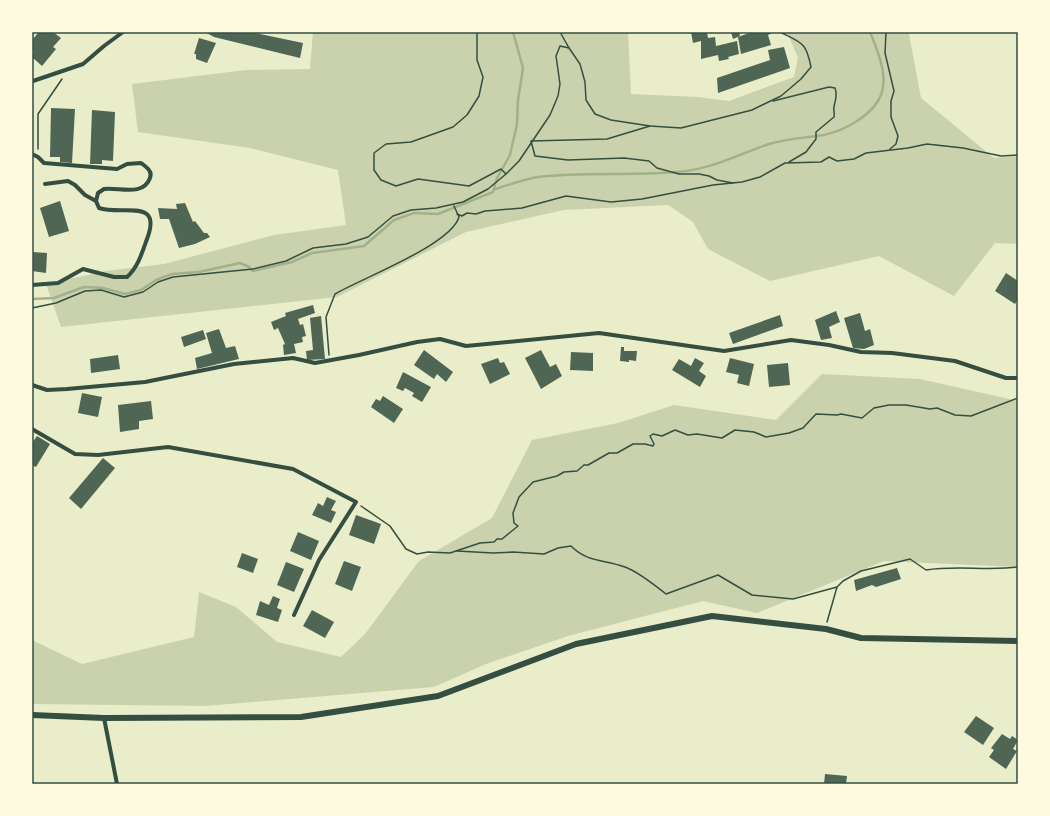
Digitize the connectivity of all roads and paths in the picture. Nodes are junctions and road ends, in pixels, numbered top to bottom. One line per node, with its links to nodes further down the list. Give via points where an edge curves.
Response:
1 (123, 32): 8 (street, via 83,64)
2 (477, 32): 17 (path, via 477,60 483,77 479,96 467,115 453,127 411,142 386,144 374,153 374,170 381,180 396,186 418,179 469,186 501,169)
3 (560, 32): 6 (path)
4 (780, 32): 9 (path, via 800,42 807,50 811,67 791,88)
5 (886, 32): 12 (path, via 885,53 894,91 891,117 898,136 896,144)
6 (569, 48): 10 (path, via 580,64 586,100 595,114 611,120); 11 (path, via 560,46 556,56 560,84 558,96 550,115)
7 (67, 77): 15 (path, via 58,83 38,114)
8 (33, 81)
9 (768, 102): 10 (path, via 752,110 681,128); 16 (path, via 829,87 835,88 837,92 834,117 816,132 816,139 806,152)
10 (650, 126): 11 (path, via 607,140)
11 (531, 141): 17 (path, via 519,161); 18 (path, via 535,156 568,160 649,160 657,168 679,174 699,174)
12 (888, 150): 14 (path, via 927,144 1001,156); 16 (path, via 866,153 854,159 837,161 829,157 820,162)
13 (32, 154): 15 (street)
14 (1018, 156)
15 (38, 157): 20 (street, via 44,163 116,169 127,164 141,163 149,169 151,175 148,184 138,190 104,189)
16 (789, 162): 18 (path, via 760,177)
17 (506, 174): 21 (path, via 488,189)
18 (735, 183): 22 (path, via 611,202 566,196 522,208 467,213 462,216)
19 (44, 184): 20 (street, via 68,181 85,196)
20 (96, 200): 23 (street, via 99,208 140,211 147,214 152,221 132,273 127,277 114,277 83,269 58,283)
21 (454, 206): 22 (path); 24 (path, via 405,212 393,216 368,237 346,244 314,248 286,261 253,269 173,277 158,282 142,292 124,297 101,290 85,291 56,303)
22 (457, 214): 25 (path, via 459,217 455,227 419,252 335,294 326,317)
23 (32, 285)
24 (32, 308)
25 (330, 360): 26 (street, via 440,339 466,346 599,333 724,351 792,340 861,352 892,352 948,360 1006,378); 27 (street, via 315,363 293,358 234,364 145,382 67,389 47,390)
26 (1018, 378)
27 (32, 385)
28 (1018, 398): 31 (path, via 972,416 955,415 937,408 906,405 874,408 862,418 841,414 816,414 798,431 775,437 761,436 744,430 730,432 722,438 697,434 688,436 675,430 662,436 653,434 650,436 653,446 632,444 617,453 609,453 584,465 577,471 564,472 532,482 512,513 514,523 518,526 515,530 494,542 480,543)
29 (32, 429): 30 (street, via 75,454 98,455 168,447 293,469)
30 (356, 502): 31 (path, via 390,526 400,543 410,552 422,555 428,552); 34 (street, via 319,560)
31 (455, 551): 33 (path, via 544,554 571,546 579,554 593,560 626,567 666,594 718,575 752,595 793,599)
32 (1018, 567): 33 (path, via 926,570 910,558 861,571)
33 (837, 587): 35 (path)
34 (294, 615)
35 (826, 629): 36 (street, via 861,638); 38 (street, via 712,616 576,644 438,696 301,716)
36 (1018, 641)
37 (32, 715): 38 (street)
38 (104, 718): 39 (street)
39 (117, 784)

